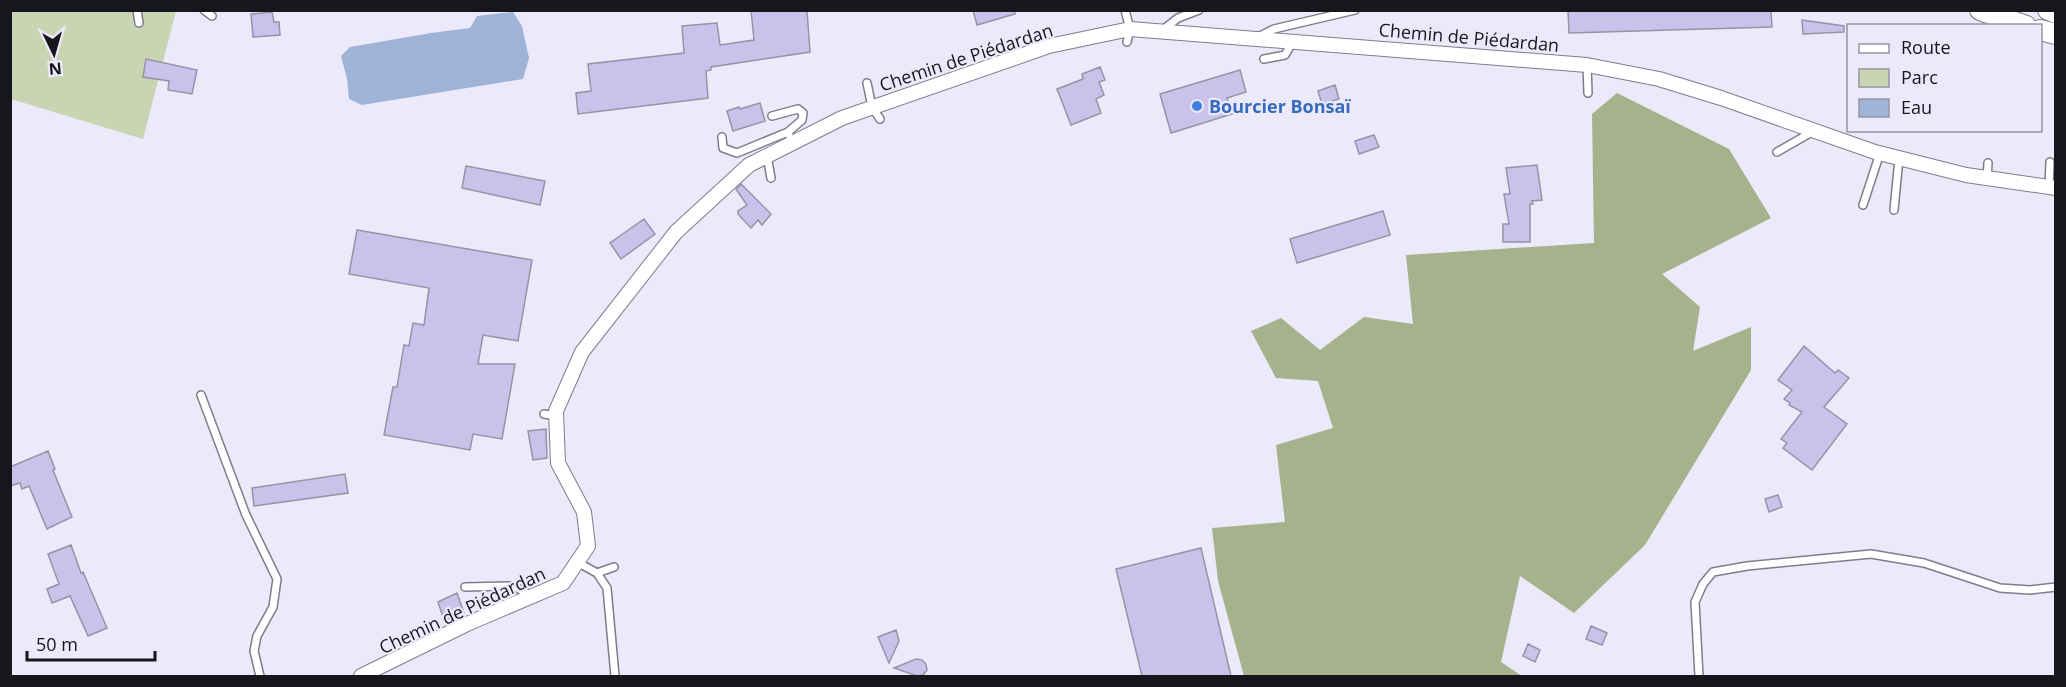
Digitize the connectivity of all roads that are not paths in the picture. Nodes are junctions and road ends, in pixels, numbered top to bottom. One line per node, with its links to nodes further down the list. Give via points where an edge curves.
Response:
1 (137, 10): 10 (lane)
2 (204, 10): 9 (lane)
3 (1125, 10): 13 (lane)
4 (1199, 10): 12 (lane, via 1178,18)
5 (1355, 10): 14 (lane, via 1274,29)
6 (1980, 10): 11 (main road)
7 (2048, 10): 8 (main road)
8 (2055, 13)
9 (212, 16)
10 (139, 23)
11 (2020, 24)
12 (1162, 31): 13 (street, Chemin de Piédardan); 14 (street, Chemin de Piédardan)
13 (1128, 36): 20 (street, Chemin de Piédardan, via 1049,46)
14 (1256, 38): 15 (street, Chemin de Piédardan)
15 (1294, 41): 16 (lane, via 1284,55); 17 (street, Chemin de Piédardan)
16 (1264, 59)
17 (1587, 65): 19 (lane); 22 (street, Chemin de Piédardan, via 1659,79)
18 (867, 82): 20 (lane)
19 (1588, 93)
20 (876, 113): 24 (street, Chemin de Piédardan, via 842,118)
21 (771, 116): 24 (lane, via 798,109 803,113)
22 (1814, 130): 25 (lane); 26 (street, Chemin de Piédardan)
23 (722, 137): 24 (lane, via 723,148 737,153)
24 (790, 138): 27 (street, Chemin de Piédardan)
25 (1778, 152)
26 (1880, 153): 28 (street, Chemin de Piédardan); 34 (lane)
27 (766, 156): 31 (lane); 37 (street, Chemin de Piédardan, via 749,165 676,232 582,352 556,411 550,413 558,463 584,512 588,546)
28 (1899, 158): 32 (street, Chemin de Piédardan); 35 (lane)
29 (2050, 162): 33 (lane)
30 (1988, 163): 32 (lane)
31 (771, 177)
32 (1988, 178): 33 (street, Chemin de Piédardan)
33 (2052, 188)
34 (1863, 205)
35 (1894, 210)
36 (201, 395): 43 (lane, via 246,516 277,579 273,607 257,636 254,651)
37 (577, 562): 39 (lane); 42 (street, Chemin de Piédardan, via 563,583)
38 (614, 567): 39 (lane)
39 (597, 573): 45 (lane, via 607,588)
40 (465, 587): 42 (lane, via 514,586)
41 (2055, 587): 46 (lane, via 2000,588 1924,562 1871,554 1713,572 1695,602)
42 (531, 596): 44 (street, Chemin de Piédardan)
43 (260, 676)
44 (361, 676)
45 (615, 676)
46 (1699, 676)

